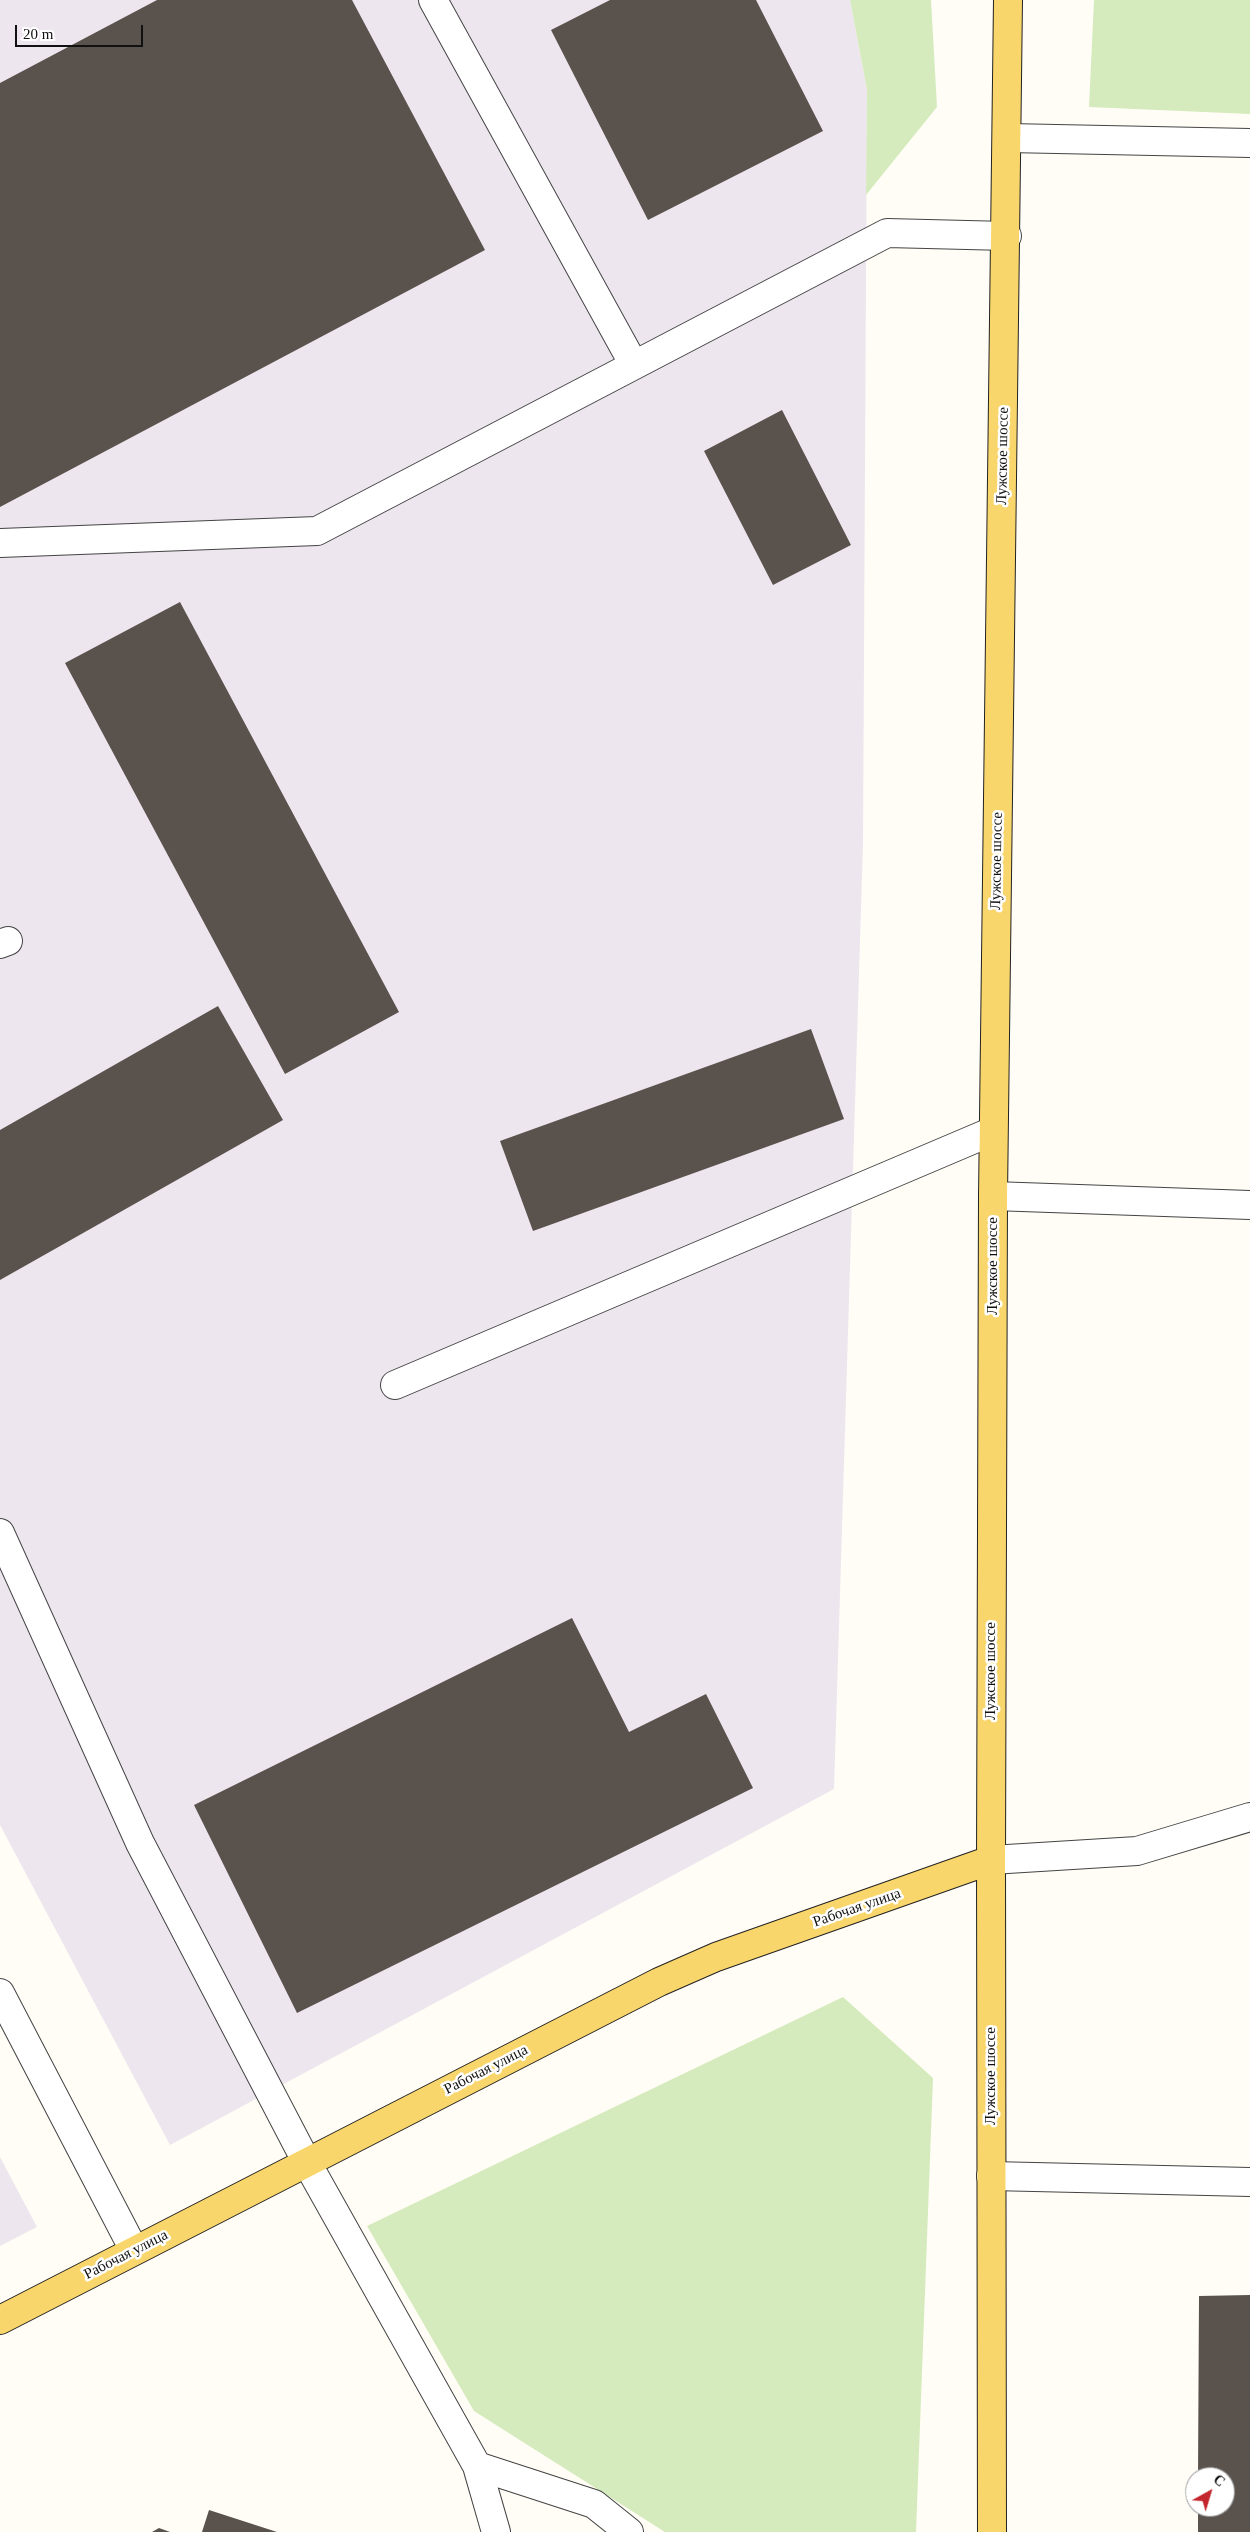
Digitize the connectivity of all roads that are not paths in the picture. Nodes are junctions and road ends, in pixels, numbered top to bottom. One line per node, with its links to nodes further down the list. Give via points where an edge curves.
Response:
1 (433, 0): 6 (lane)
2 (1008, 0): 3 (main road, Лужское шоссе)
3 (1008, 138): 4 (lane); 5 (main road, Лужское шоссе)
4 (1250, 143)
5 (1007, 236): 6 (lane, via 887,232); 8 (main road, Лужское шоссе)
6 (634, 365): 7 (lane, via 317,531)
7 (0, 543)
8 (993, 1131): 9 (main road, Лужское шоссе); 11 (lane)
9 (993, 1196): 10 (lane); 14 (main road, Лужское шоссе)
10 (1250, 1205)
11 (395, 1385)
12 (0, 1533): 16 (lane, via 140,1843)
13 (1250, 1817): 14 (lane, via 1137,1851)
14 (991, 1860): 16 (main road, Рабочая улица, via 716,1957 659,1982); 17 (main road, Лужское шоссе)
15 (0, 1993): 19 (lane)
16 (306, 2161): 19 (main road, Рабочая улица); 21 (lane)
17 (991, 2176): 18 (lane); 24 (main road, Лужское шоссе)
18 (1250, 2182)
19 (134, 2250): 20 (main road, Рабочая улица)
20 (0, 2320)
21 (477, 2466): 22 (lane); 23 (lane, via 594,2504)
22 (496, 2532)
23 (629, 2532)
24 (992, 2532)

